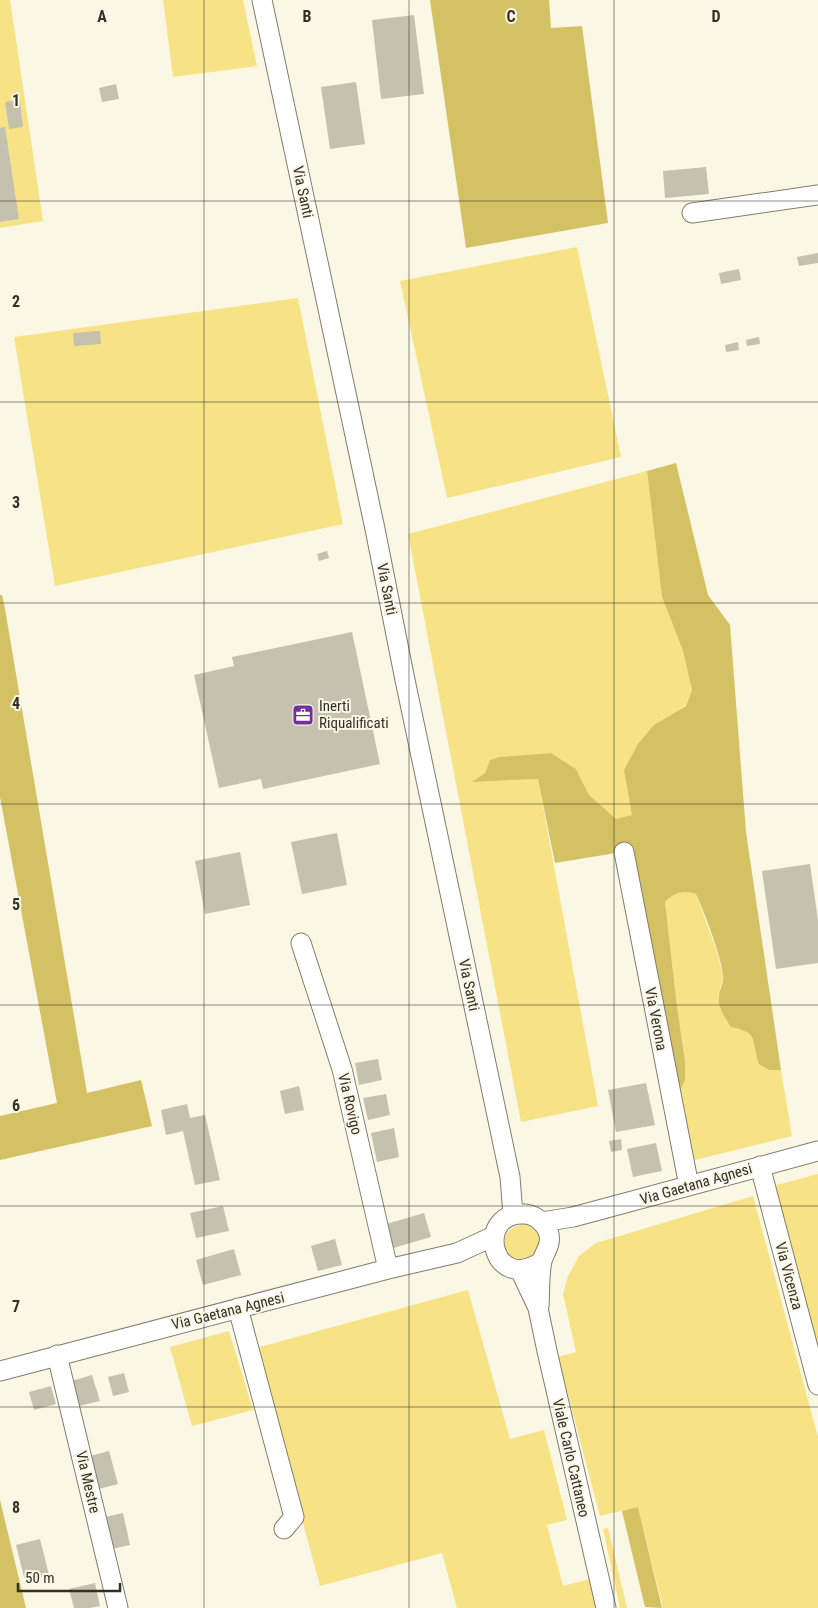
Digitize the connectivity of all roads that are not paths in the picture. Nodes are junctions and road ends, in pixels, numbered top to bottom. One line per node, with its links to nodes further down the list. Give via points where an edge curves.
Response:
1 (262, 0): 9 (street, Via Santi, via 510,1177)
2 (818, 196): 3 (street)
3 (692, 213)
4 (624, 852): 8 (street, Via Verona)
5 (301, 943): 16 (street, Via Rovigo, via 342,1069)
6 (818, 1151): 7 (street, Via Gaetana Agnesi)
7 (760, 1166): 8 (street, Via Gaetana Agnesi); 22 (street, Via Vicenza)
8 (689, 1186): 10 (street, Via Gaetana Agnesi)
9 (527, 1217): 10 (street, Via Gaetana Agnesi); 11 (street, via 500,1222); 12 (street, via 548,1231)
10 (574, 1217): 12 (street)
11 (494, 1236): 13 (street, Via Gaetana Agnesi); 15 (street, via 494,1250)
12 (550, 1242): 14 (street)
13 (457, 1252): 15 (street, Via Gaetana Agnesi); 16 (street, Via Gaetana Agnesi)
14 (542, 1261): 17 (street, via 532,1268); 19 (street, Viale Carlo Cattaneo)
15 (502, 1262): 17 (street)
16 (388, 1269): 18 (street, Via Gaetana Agnesi)
17 (520, 1270): 19 (street, Viale Carlo Cattaneo)
18 (238, 1308): 20 (street, Via Gaetana Agnesi); 23 (street, via 294,1517)
19 (538, 1308): 25 (street, Viale Carlo Cattaneo)
20 (57, 1355): 21 (street, Via Gaetana Agnesi); 24 (street, Via Mestre)
21 (0, 1371)
22 (818, 1385)
23 (284, 1529)
24 (118, 1608)
25 (606, 1608)

